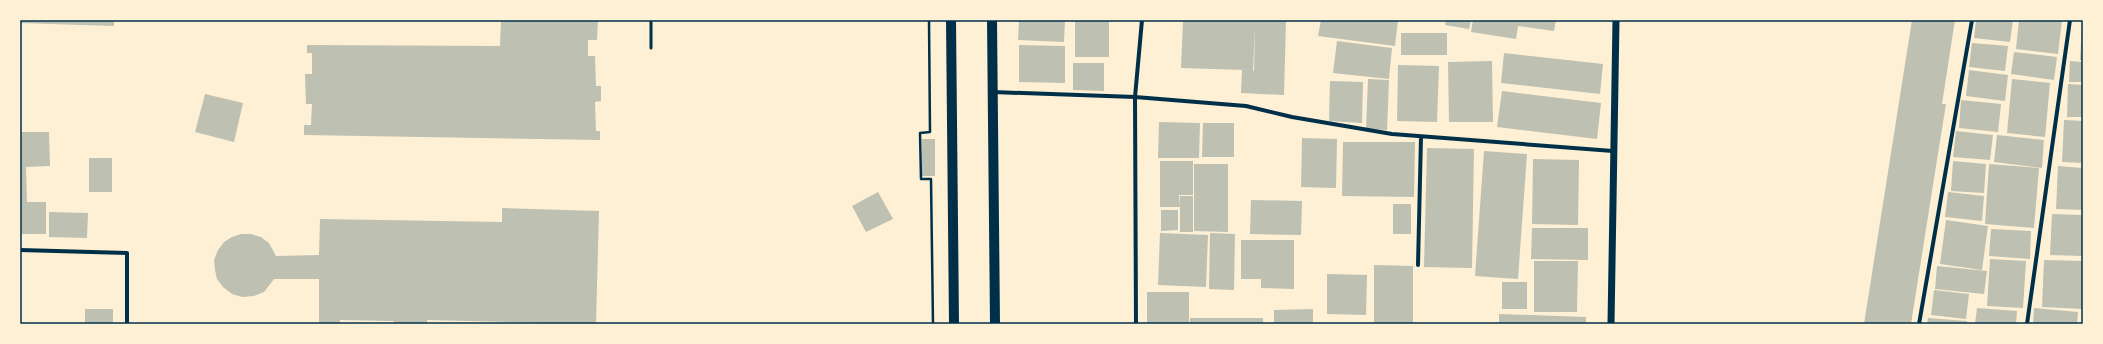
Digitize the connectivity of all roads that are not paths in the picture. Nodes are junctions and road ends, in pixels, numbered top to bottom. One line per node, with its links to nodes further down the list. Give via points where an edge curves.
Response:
1 (651, 20): 8 (lane)
2 (951, 20): 16 (main road)
3 (992, 20): 9 (main road)
4 (1142, 20): 10 (street)
5 (1616, 20): 12 (street)
6 (1972, 20): 20 (street)
7 (2070, 20): 21 (street)
8 (651, 48)
9 (992, 92): 10 (street); 17 (main road)
10 (1135, 97): 11 (street, via 1246,106 1292,117); 18 (street)
11 (1421, 137): 12 (street); 14 (street)
12 (1613, 152): 19 (street)
13 (20, 250): 15 (street, via 127,254)
14 (1418, 265)
15 (126, 324)
16 (954, 324)
17 (995, 324)
18 (1136, 324)
19 (1611, 324)
20 (1919, 324)
21 (2027, 324)

